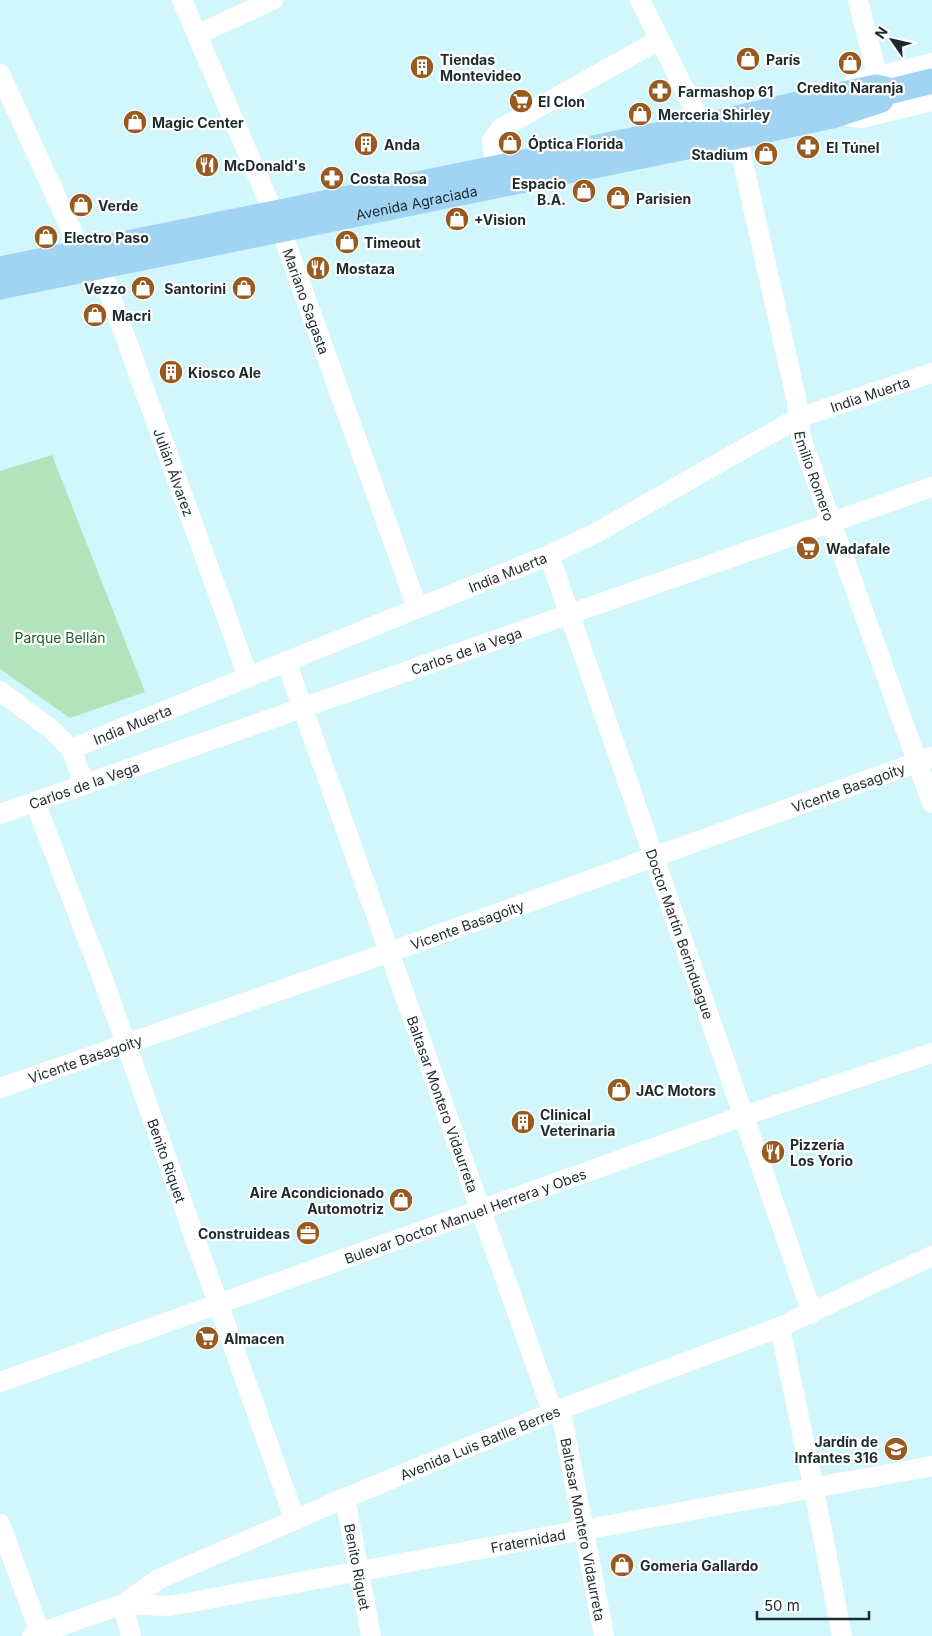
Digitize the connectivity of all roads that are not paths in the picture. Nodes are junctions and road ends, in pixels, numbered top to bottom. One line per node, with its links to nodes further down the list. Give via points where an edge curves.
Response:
1 (182, 0): 5 (street, Mariano Sagasta)
2 (273, 0): 5 (street)
3 (640, 0): 6 (street)
4 (858, 0): 10 (street)
5 (198, 34): 16 (street, Mariano Sagasta)
6 (659, 40): 13 (street); 15 (street, via 500,129 492,141)
7 (932, 63): 10 (street, Avenida Agraciada)
8 (0, 74): 17 (street)
9 (932, 81): 10 (main road, Avenida Agraciada)
10 (885, 83): 12 (main road, Avenida Agraciada)
11 (932, 101): 12 (street, Avenida Agraciada, via 862,118)
12 (826, 107): 13 (main road, Avenida Agraciada); 14 (main road, Avenida Agraciada)
13 (706, 134): 14 (main road, Avenida Agraciada); 15 (main road, Avenida Agraciada); 16 (main road, Avenida Agraciada)
14 (737, 136): 22 (street, Emilio Romero)
15 (495, 166): 16 (main road, Avenida Agraciada)
16 (277, 221): 17 (main road, Avenida Agraciada); 18 (main road, Avenida Agraciada); 26 (street, Mariano Sagasta)
17 (81, 251): 19 (main road, Avenida Agraciada)
18 (100, 267): 20 (main road, Avenida Agraciada); 29 (street, Julián Álvarez)
19 (0, 269)
20 (0, 287)
21 (932, 373): 22 (street, India Muerta)
22 (798, 418): 24 (street, Emilio Romero, via 801,438); 25 (street, India Muerta, via 594,534)
23 (932, 487): 24 (street, Carlos de la Vega)
24 (830, 522): 27 (street, Carlos de la Vega); 33 (street, Emilio Romero)
25 (549, 555): 26 (street, India Muerta); 27 (street, Doctor Martín Berinduague)
26 (417, 607): 28 (street, India Muerta)
27 (569, 614): 31 (street, Carlos de la Vega); 38 (street, Doctor Martín Berinduague)
28 (286, 661): 29 (street, India Muerta); 31 (street, Baltasar Montero Vidaurreta)
29 (248, 676): 32 (street, India Muerta)
30 (0, 691): 32 (street, via 51,729)
31 (302, 707): 34 (street, Carlos de la Vega); 39 (street, Baltasar Montero Vidaurreta)
32 (71, 749): 34 (street)
33 (925, 759): 36 (street, Emilio Romero); 38 (street, Vicente Basagoity)
34 (84, 783): 35 (street, Carlos de la Vega)
35 (35, 802): 37 (street, Carlos de la Vega); 40 (street, Benito Riquet)
36 (932, 803)
37 (0, 814)
38 (654, 857): 39 (street, Vicente Basagoity); 43 (street, Doctor Martín Berinduague)
39 (390, 952): 40 (street, Vicente Basagoity); 44 (street, Baltasar Montero Vidaurreta)
40 (124, 1043): 42 (street, Vicente Basagoity); 46 (street, Benito Riquet)
41 (932, 1053): 43 (street, Bulevar Doctor Manuel Herrera y Obes)
42 (0, 1088)
43 (743, 1116): 44 (street, Bulevar Doctor Manuel Herrera y Obes); 47 (street, Doctor Martín Berinduague)
44 (482, 1211): 46 (street, Bulevar Doctor Manuel Herrera y Obes); 50 (street, Baltasar Montero Vidaurreta, via 549,1402)
45 (932, 1256): 47 (street, Avenida Luis Batlle Berres)
46 (217, 1303): 49 (street, Bulevar Doctor Manuel Herrera y Obes); 54 (street, Benito Riquet)
47 (812, 1313): 48 (street, Avenida Luis Batlle Berres)
48 (780, 1327): 50 (street, Avenida Luis Batlle Berres); 52 (street)
49 (0, 1382)
50 (556, 1410): 53 (street, Avenida Luis Batlle Berres); 56 (street, Baltasar Montero Vidaurreta, via 563,1422)
51 (932, 1466): 52 (street, Fraternidad)
52 (814, 1489): 56 (street, Fraternidad); 63 (street)
53 (345, 1498): 54 (street, Avenida Luis Batlle Berres); 57 (street, Benito Riquet)
54 (295, 1520): 58 (street, Avenida Luis Batlle Berres, via 160,1579)
55 (0, 1524): 59 (street)
56 (585, 1529): 57 (street, Fraternidad); 62 (street, Baltasar Montero Vidaurreta)
57 (359, 1570): 58 (street, Fraternidad, via 170,1606); 61 (street, Benito Riquet)
58 (123, 1604): 59 (street, Avenida Luis Batlle Berres); 60 (street)
59 (36, 1635)
60 (131, 1636)
61 (371, 1636)
62 (604, 1636)
63 (842, 1636)

